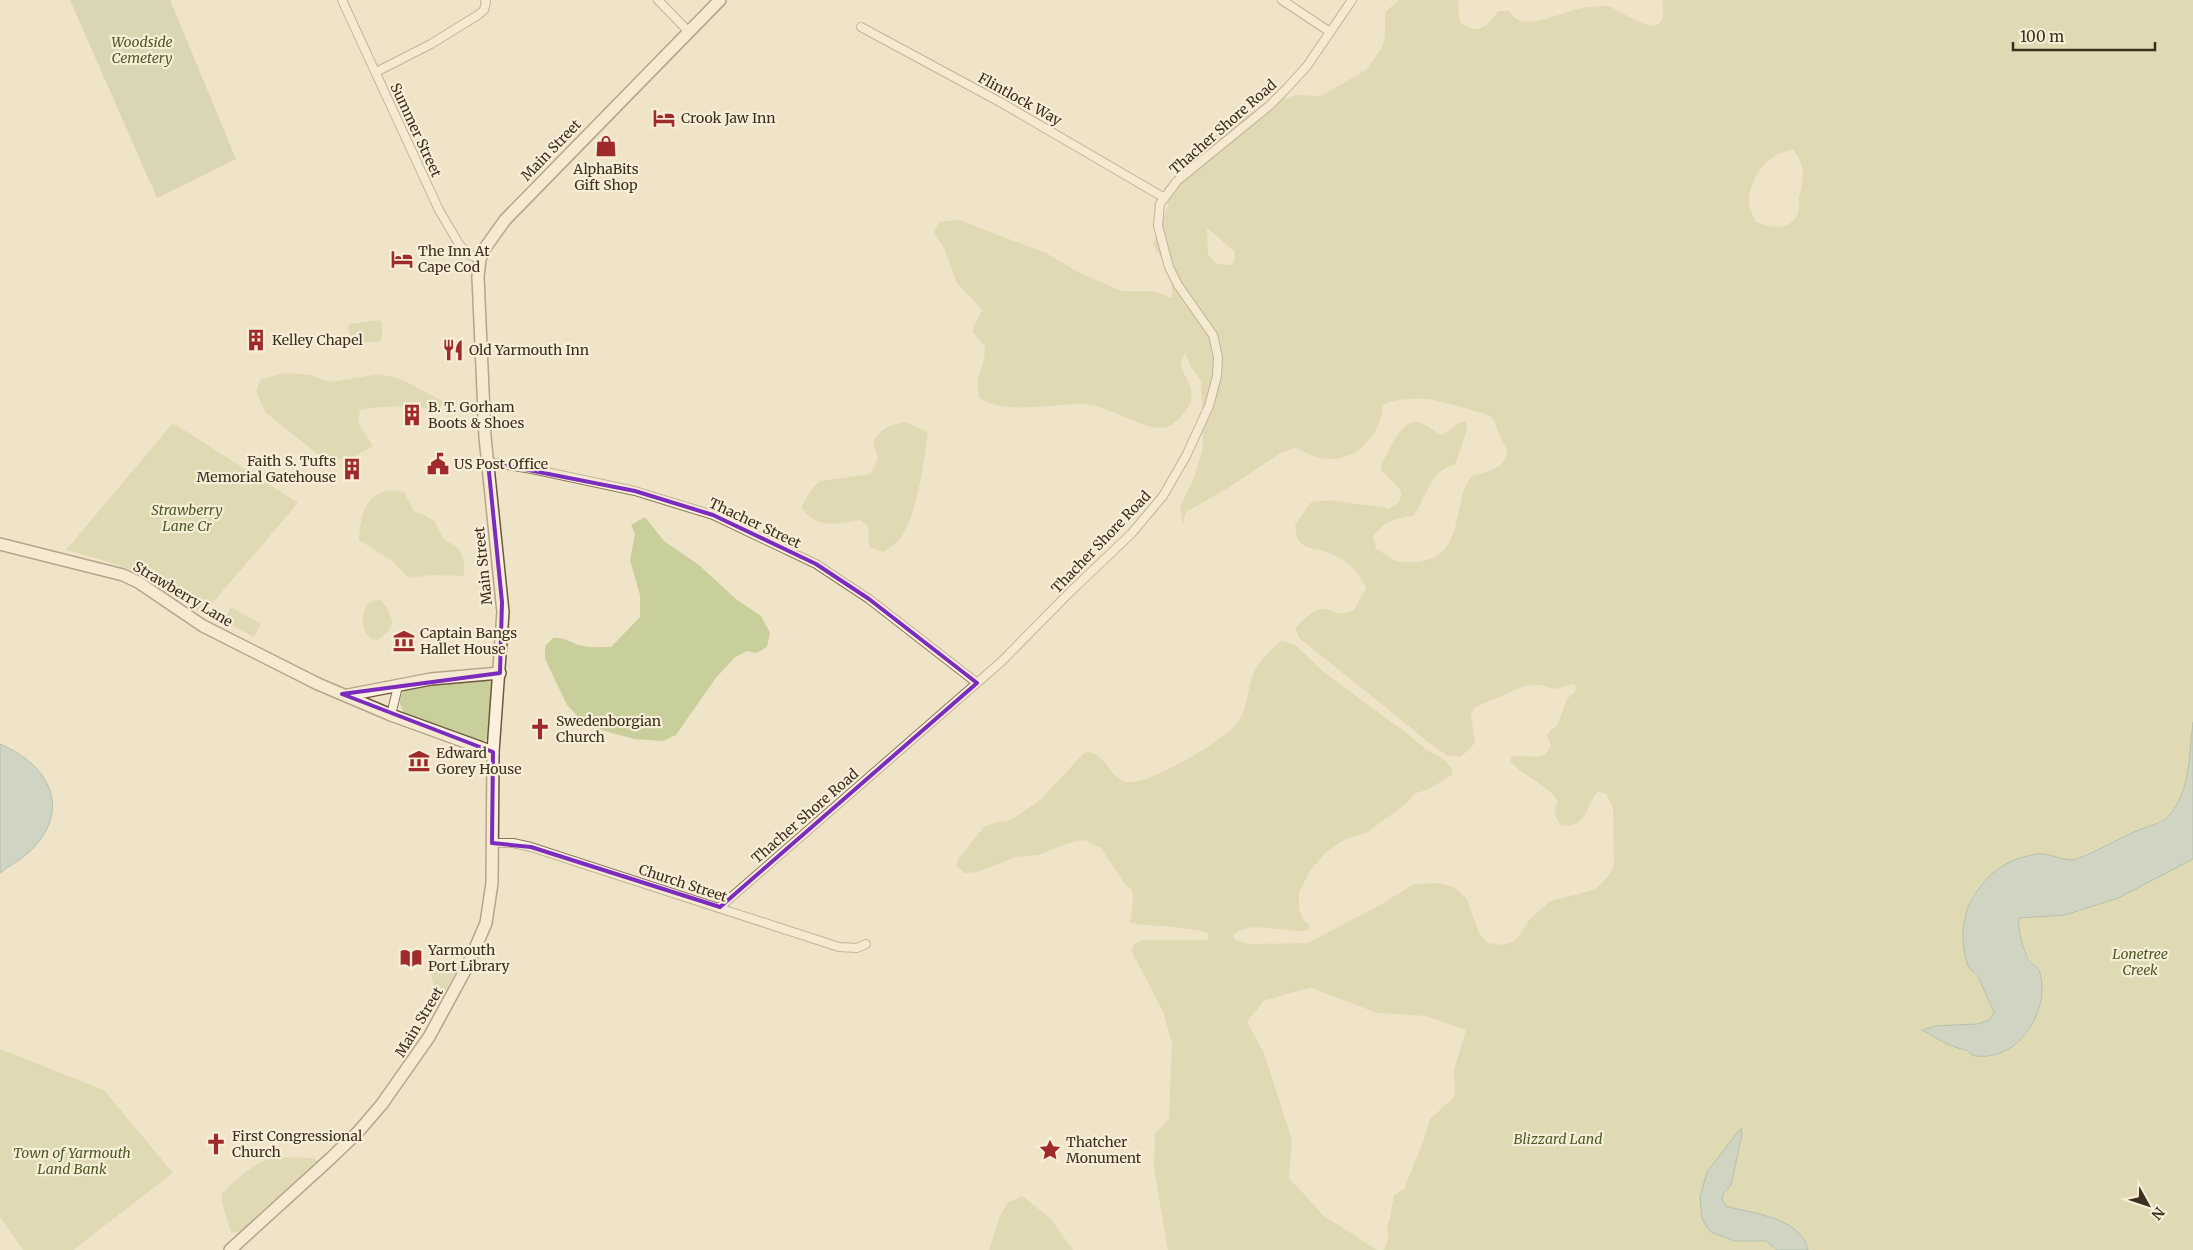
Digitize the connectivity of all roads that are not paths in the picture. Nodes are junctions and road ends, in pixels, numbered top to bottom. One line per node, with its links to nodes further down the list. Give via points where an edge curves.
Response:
1 (342, 0): 10 (street, Summer Street)
2 (485, 0): 10 (street, via 484,10 478,15)
3 (658, 0): 8 (street)
4 (720, 0): 8 (main road, Main Street)
5 (1282, 0): 9 (street)
6 (1352, 0): 9 (street, Thacher Shore Road)
7 (861, 27): 11 (street, Flintlock Way, via 1000,102)
8 (689, 32): 12 (main road, Main Street, via 504,220 489,240)
9 (1330, 32): 11 (street, Thacher Shore Road, via 1307,66 1286,89 1203,158)
10 (376, 72): 12 (street, Summer Street, via 454,237 468,254)
11 (1164, 198): 16 (street, Thacher Shore Road, via 1158,208 1158,226 1169,267 1209,328 1218,349 1217,376 1209,406 1186,456 1158,503 1131,534)
12 (480, 260): 13 (main road, Main Street, via 478,306)
13 (488, 462): 15 (main road, Main Street, via 502,602); 16 (street, Thacher Street, via 635,491 713,515 816,564 870,599)
14 (0, 544): 18 (main road, Strawberry Lane, via 107,570 131,579 203,626)
15 (500, 673): 17 (main road, Strawberry Lane, via 431,679); 20 (main road, Main Street)
16 (977, 683): 22 (street, Thacher Shore Road)
17 (398, 686): 18 (main road, Strawberry Lane, via 360,694); 19 (street)
18 (342, 694): 19 (main road, Strawberry Lane)
19 (391, 715): 20 (main road, Strawberry Lane)
20 (493, 752): 21 (main road, Main Street)
21 (492, 843): 22 (street, Church Street, via 531,847); 24 (main road, Main Street, via 492,892 484,929 449,1003 417,1056 358,1132)
22 (720, 907): 23 (street, Church Street, via 839,947 858,948)
23 (866, 944)
24 (230, 1250)

